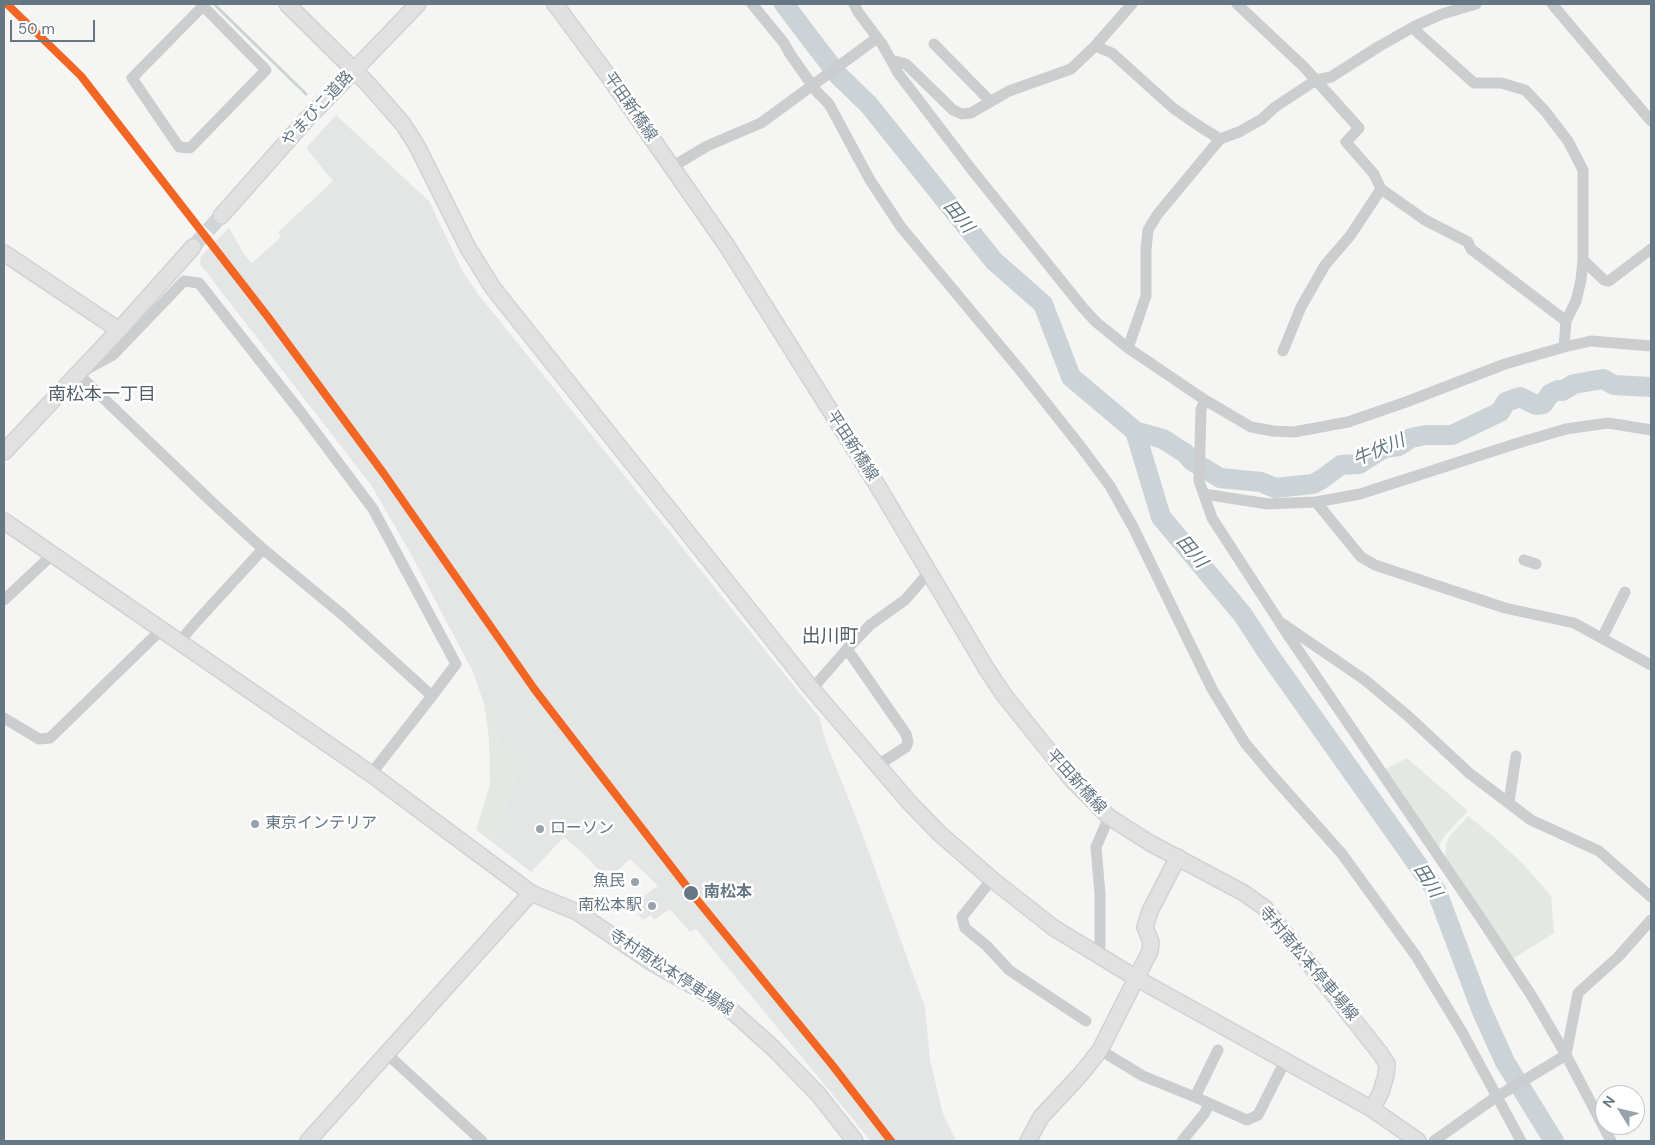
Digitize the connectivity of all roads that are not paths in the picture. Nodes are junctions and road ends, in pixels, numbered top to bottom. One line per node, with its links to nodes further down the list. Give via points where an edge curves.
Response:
1 (287, 4): 19 (street)
2 (418, 4): 19 (street, やまびこ道路)
3 (555, 4): 25 (street, 平田新橋線)
4 (752, 4): 21 (street)
5 (848, 4): 12 (street)
6 (1132, 4): 17 (street)
7 (1237, 4): 20 (street)
8 (1457, 4): 13 (street)
9 (1476, 4): 13 (street)
10 (1552, 4): 23 (street)
11 (204, 5): 11 (street, via 132,78 179,147 190,148 266,70)
12 (856, 8): 15 (street)
13 (1442, 14): 14 (street)
14 (1415, 26): 20 (street, via 1331,77); 31 (street, via 1416,31 1474,83 1501,83 1525,90 1568,141 1583,170)
15 (874, 40): 18 (street); 21 (street)
16 (934, 44): 22 (street)
17 (1095, 46): 22 (street, via 1071,69); 24 (street, via 1112,54 1173,108)
18 (891, 60): 22 (street, via 906,64 953,110 962,114 971,113); 36 (street, via 972,170 1083,308)
19 (355, 71): 27 (street, やまびこ道路, via 306,120); 58 (street, via 387,104 417,146 468,248 493,288)
20 (1316, 80): 24 (street, via 1262,119); 26 (street, via 1359,128 1346,142 1374,174)
21 (814, 84): 25 (street, via 761,123 707,146); 79 (street, via 901,227 1020,370 1110,486 1134,527 1212,689 1240,735 1342,854 1388,918 1421,964)
22 (990, 101)
23 (1651, 121)
24 (1220, 139): 36 (street, via 1148,230 1146,296)
25 (672, 167): 49 (street, 平田新橋線, via 727,246)
26 (1381, 189): 32 (street, via 1425,220 1468,242 1471,249); 37 (street, via 1350,236 1325,265 1301,307)
27 (221, 216)
28 (193, 247): 33 (street)
29 (1651, 250): 31 (street, via 1609,281)
30 (4, 253): 33 (street)
31 (1582, 260): 32 (street, via 1576,301)
32 (1566, 321): 35 (street)
33 (119, 330): 38 (street)
34 (1651, 346): 35 (street, via 1591,341)
35 (1564, 347): 39 (street, via 1505,364 1348,422 1294,432 1251,427)
36 (1128, 348): 39 (street)
37 (1283, 351)
38 (78, 374): 41 (street); 45 (street); 59 (street, via 113,355 184,281 199,283 374,509 456,664)
39 (1204, 402): 42 (street, via 1201,409 1199,481)
40 (1651, 430): 43 (street, via 1608,423 1566,429 1360,494)
41 (4, 452)
42 (1204, 494): 43 (street, via 1268,504); 52 (street, via 1212,518)
43 (1316, 502): 54 (street, via 1361,557 1375,565 1505,608 1574,623)
44 (4, 521): 46 (street, 寺村南松本停車場線)
45 (264, 549): 55 (street); 59 (street)
46 (52, 555): 51 (street); 53 (street, 寺村南松本停車場線)
47 (1524, 560): 48 (street)
48 (1536, 564)
49 (930, 571): 56 (street, via 905,600 870,625); 65 (street, 平田新橋線, via 1004,695 1072,780)
50 (1625, 592): 54 (street)
51 (4, 600)
52 (1279, 621): 64 (street, via 1365,680 1469,774); 77 (street, via 1496,940)
53 (161, 630): 55 (street, 寺村南松本停車場線); 60 (street, via 50,738 39,739)
54 (1602, 638): 57 (street)
55 (179, 642): 63 (street, 寺村南松本停車場線)
56 (847, 649): 58 (street); 62 (street, via 906,734 906,746)
57 (1651, 665)
58 (812, 689): 62 (street)
59 (432, 696): 63 (street)
60 (4, 718)
61 (1516, 756): 64 (street)
62 (878, 766): 67 (street, via 940,834)
63 (371, 774): 68 (street, 寺村南松本停車場線)
64 (1509, 802): 69 (street, via 1531,820 1599,851)
65 (1109, 818): 66 (street, 平田新橋線); 71 (street, via 1096,847)
66 (1178, 857): 72 (street, via 1150,911 1145,927 1151,942 1150,951); 82 (street, 寺村南松本停車場線, via 1265,908 1380,1053 1386,1064 1386,1075)
67 (992, 879): 72 (street, via 1054,928); 73 (street, via 962,917 965,928 1009,970)
68 (531, 893): 76 (street); 85 (street, 寺村南松本停車場線, via 577,912 733,1012 818,1094)
69 (1651, 897)
70 (1651, 920): 77 (street, via 1618,957 1578,993)
71 (1100, 946)
72 (1136, 978): 74 (street); 78 (street)
73 (1086, 1021)
74 (1100, 1050): 80 (street, via 1143,1076); 86 (street, via 1041,1117)
75 (1218, 1050): 80 (street)
76 (388, 1054): 83 (street); 84 (street)
77 (1565, 1056): 79 (street); 91 (street)
78 (1285, 1062): 81 (street, via 1258,1115 1247,1120); 82 (street)
79 (1499, 1096): 89 (street); 90 (street)
80 (1195, 1097): 81 (street)
81 (1209, 1104): 87 (street)
82 (1372, 1109): 88 (street)
83 (474, 1139)
84 (308, 1141)
85 (856, 1141)
86 (1028, 1141)
87 (1182, 1141)
88 (1418, 1141)
89 (1434, 1141)
90 (1521, 1141)
91 (1611, 1141)

